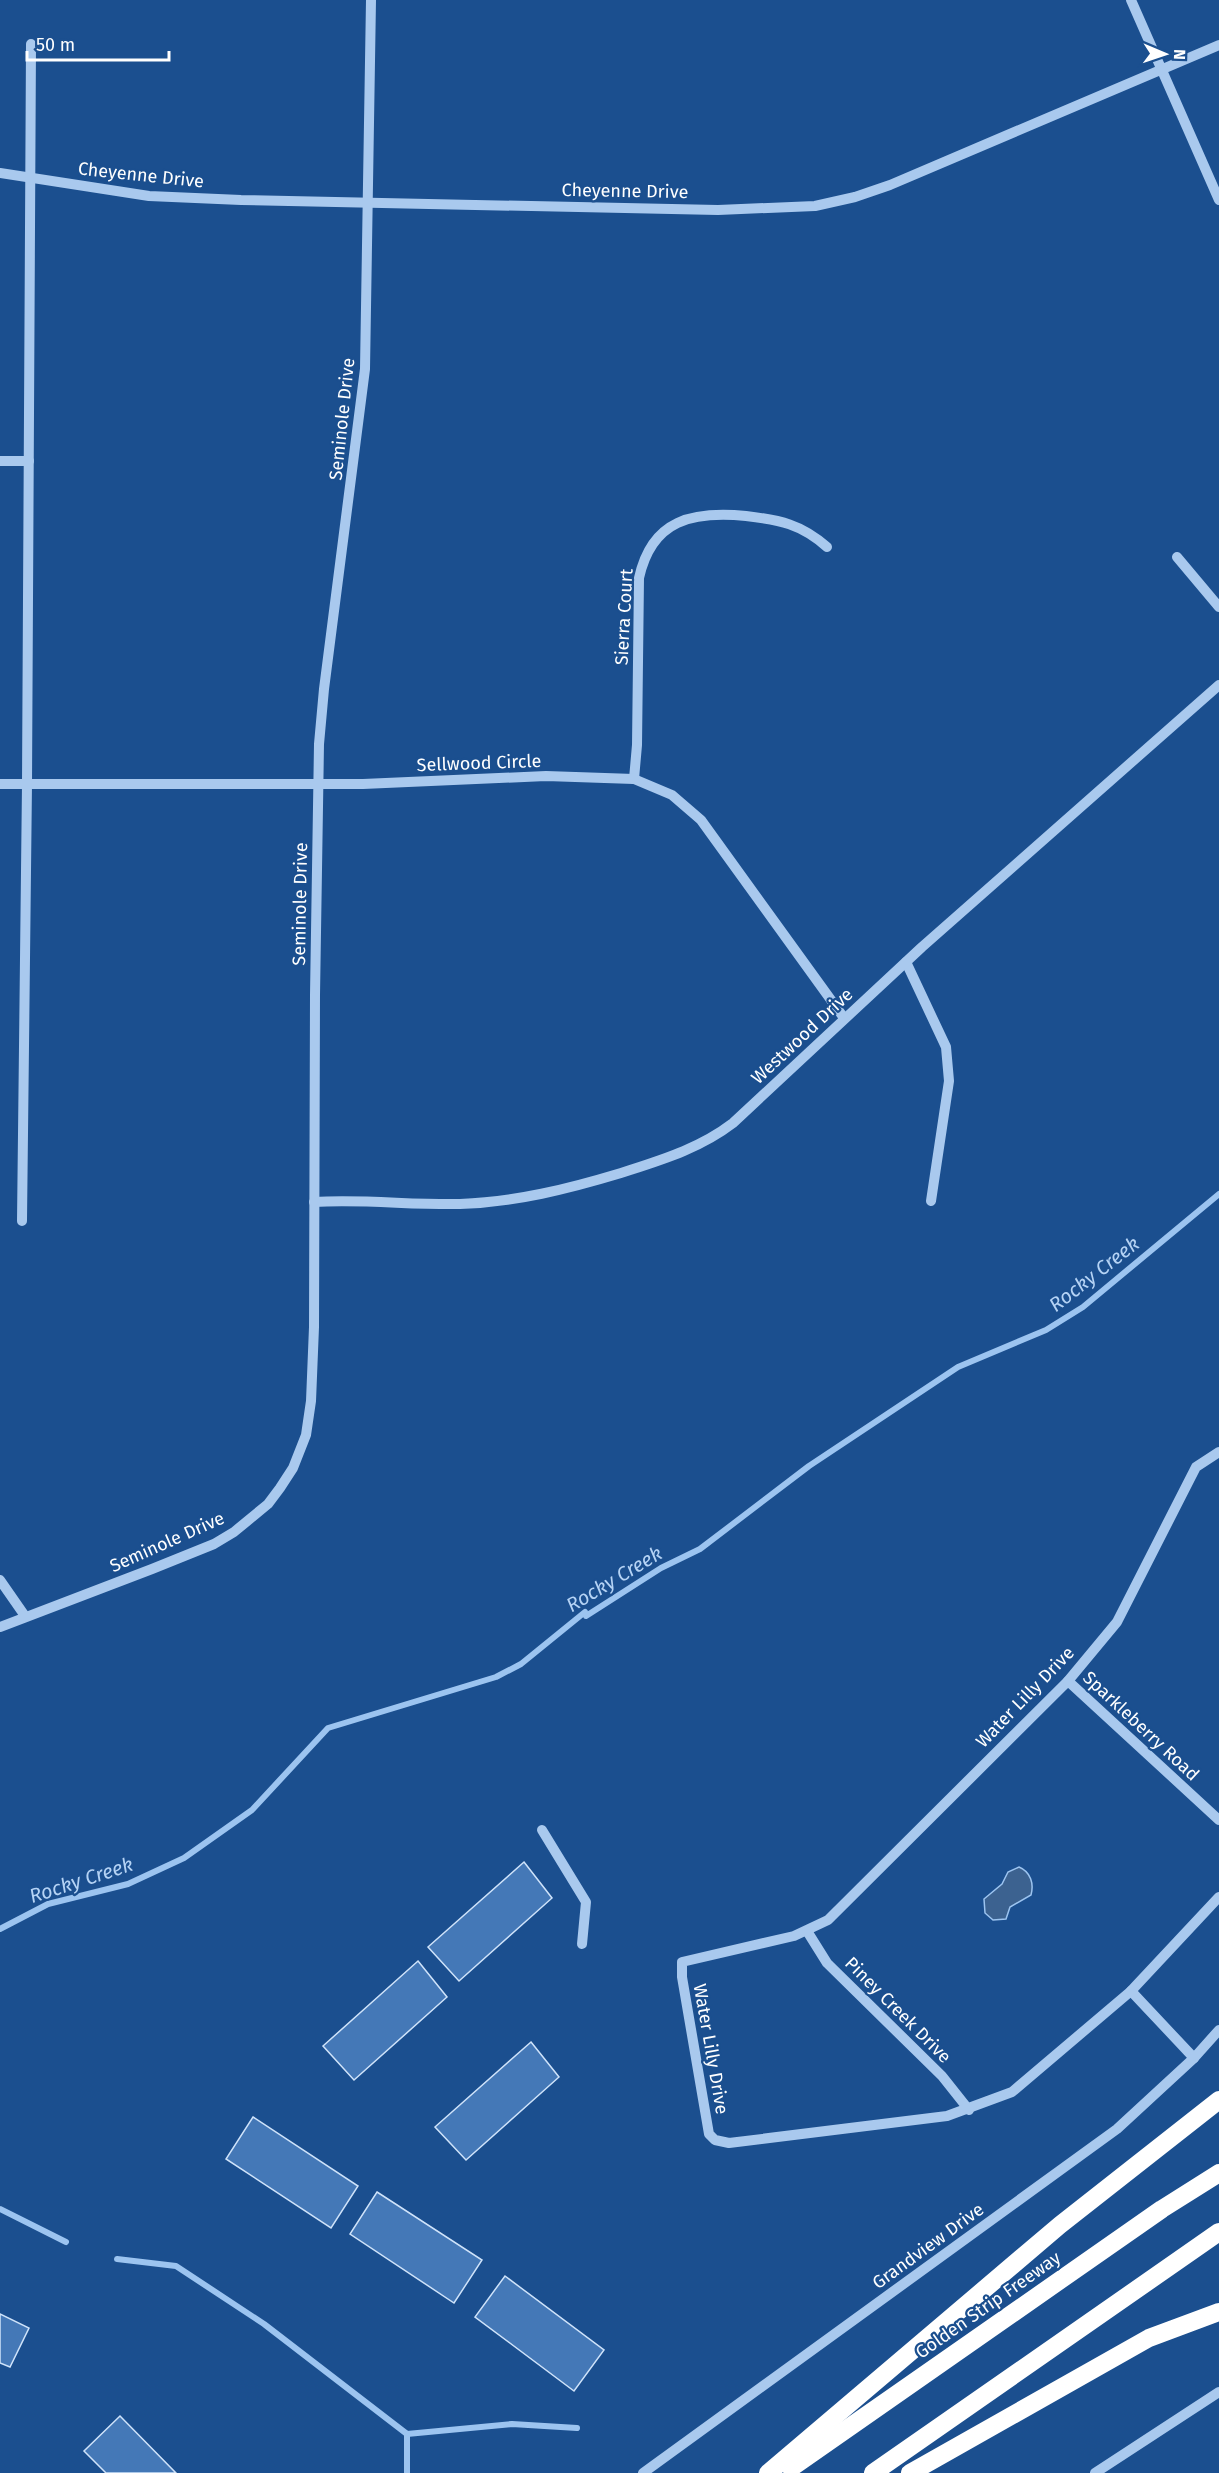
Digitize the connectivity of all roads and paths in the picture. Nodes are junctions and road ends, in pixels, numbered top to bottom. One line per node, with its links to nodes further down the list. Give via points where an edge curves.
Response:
1 (371, 0): 9 (street, Seminole Drive)
2 (1131, 0): 5 (street)
3 (31, 44): 7 (street)
4 (1219, 45): 5 (street, Cheyenne Drive)
5 (1160, 69): 8 (street); 9 (street, Cheyenne Drive, via 890,186 815,206 718,210)
6 (0, 173): 7 (street, Cheyenne Drive)
7 (30, 178): 9 (street, Cheyenne Drive, via 149,196); 11 (street)
8 (1219, 200)
9 (368, 202): 19 (street, Seminole Drive, via 365,369 324,689)
10 (0, 461): 11 (street)
11 (29, 461): 18 (street)
12 (827, 547): 16 (street, Sierra Court, via 808,531 790,524 729,514 689,517 656,540 645,556 639,578)
13 (1177, 556): 14 (street)
14 (1219, 607)
15 (1219, 684): 20 (street, Westwood Drive)
16 (634, 779): 19 (street, Sellwood Circle, via 546,777); 21 (street, Sellwood Circle, via 672,795 701,820)
17 (0, 784): 18 (street, Sellwood Circle)
18 (27, 784): 19 (street, Sellwood Circle); 24 (street)
19 (318, 784): 23 (street, Seminole Drive)
20 (906, 962): 21 (street, Westwood Drive); 22 (street, via 946,1047 949,1082)
21 (844, 1018): 23 (street, Westwood Drive, via 733,1124 670,1158 566,1190 509,1201)
22 (931, 1201)
23 (314, 1202): 27 (street, Seminole Drive, via 312,1401 303,1446 280,1488 250,1520 214,1544)
24 (22, 1221)
25 (1219, 1452): 29 (street, Water Lilly Drive, via 1196,1467 1117,1622)
26 (0, 1580): 27 (street)
27 (25, 1616): 28 (street, Seminole Drive)
28 (0, 1627)
29 (1068, 1681): 30 (street, Sparkleberry Road); 33 (street, Water Lilly Drive, via 828,1920)
30 (1219, 1820)
31 (542, 1830): 34 (street, via 586,1902)
32 (1219, 1897): 35 (street, Water Lilly Drive)
33 (807, 1931): 39 (street, Piney Creek Drive, via 827,1963 942,2076); 39 (street, Water Lilly Drive, via 682,1962 709,2134 715,2140 729,2142 947,2116)
34 (582, 1944)
35 (1131, 1991): 37 (street); 39 (street, Water Lilly Drive, via 1012,2092)
36 (1219, 2030): 37 (street, Grandview Drive)
37 (1194, 2058): 44 (street, Grandview Drive, via 1117,2129)
38 (1219, 2100): 45 (highway, via 1060,2225)
39 (969, 2109)
40 (1219, 2173): 46 (highway, Golden Strip Freeway)
41 (1219, 2232): 47 (highway)
42 (1219, 2312): 48 (highway, via 1149,2338)
43 (1219, 2392): 49 (street)
44 (643, 2473)
45 (768, 2473)
46 (783, 2473)
47 (873, 2473)
48 (910, 2473)
49 (1095, 2473)

